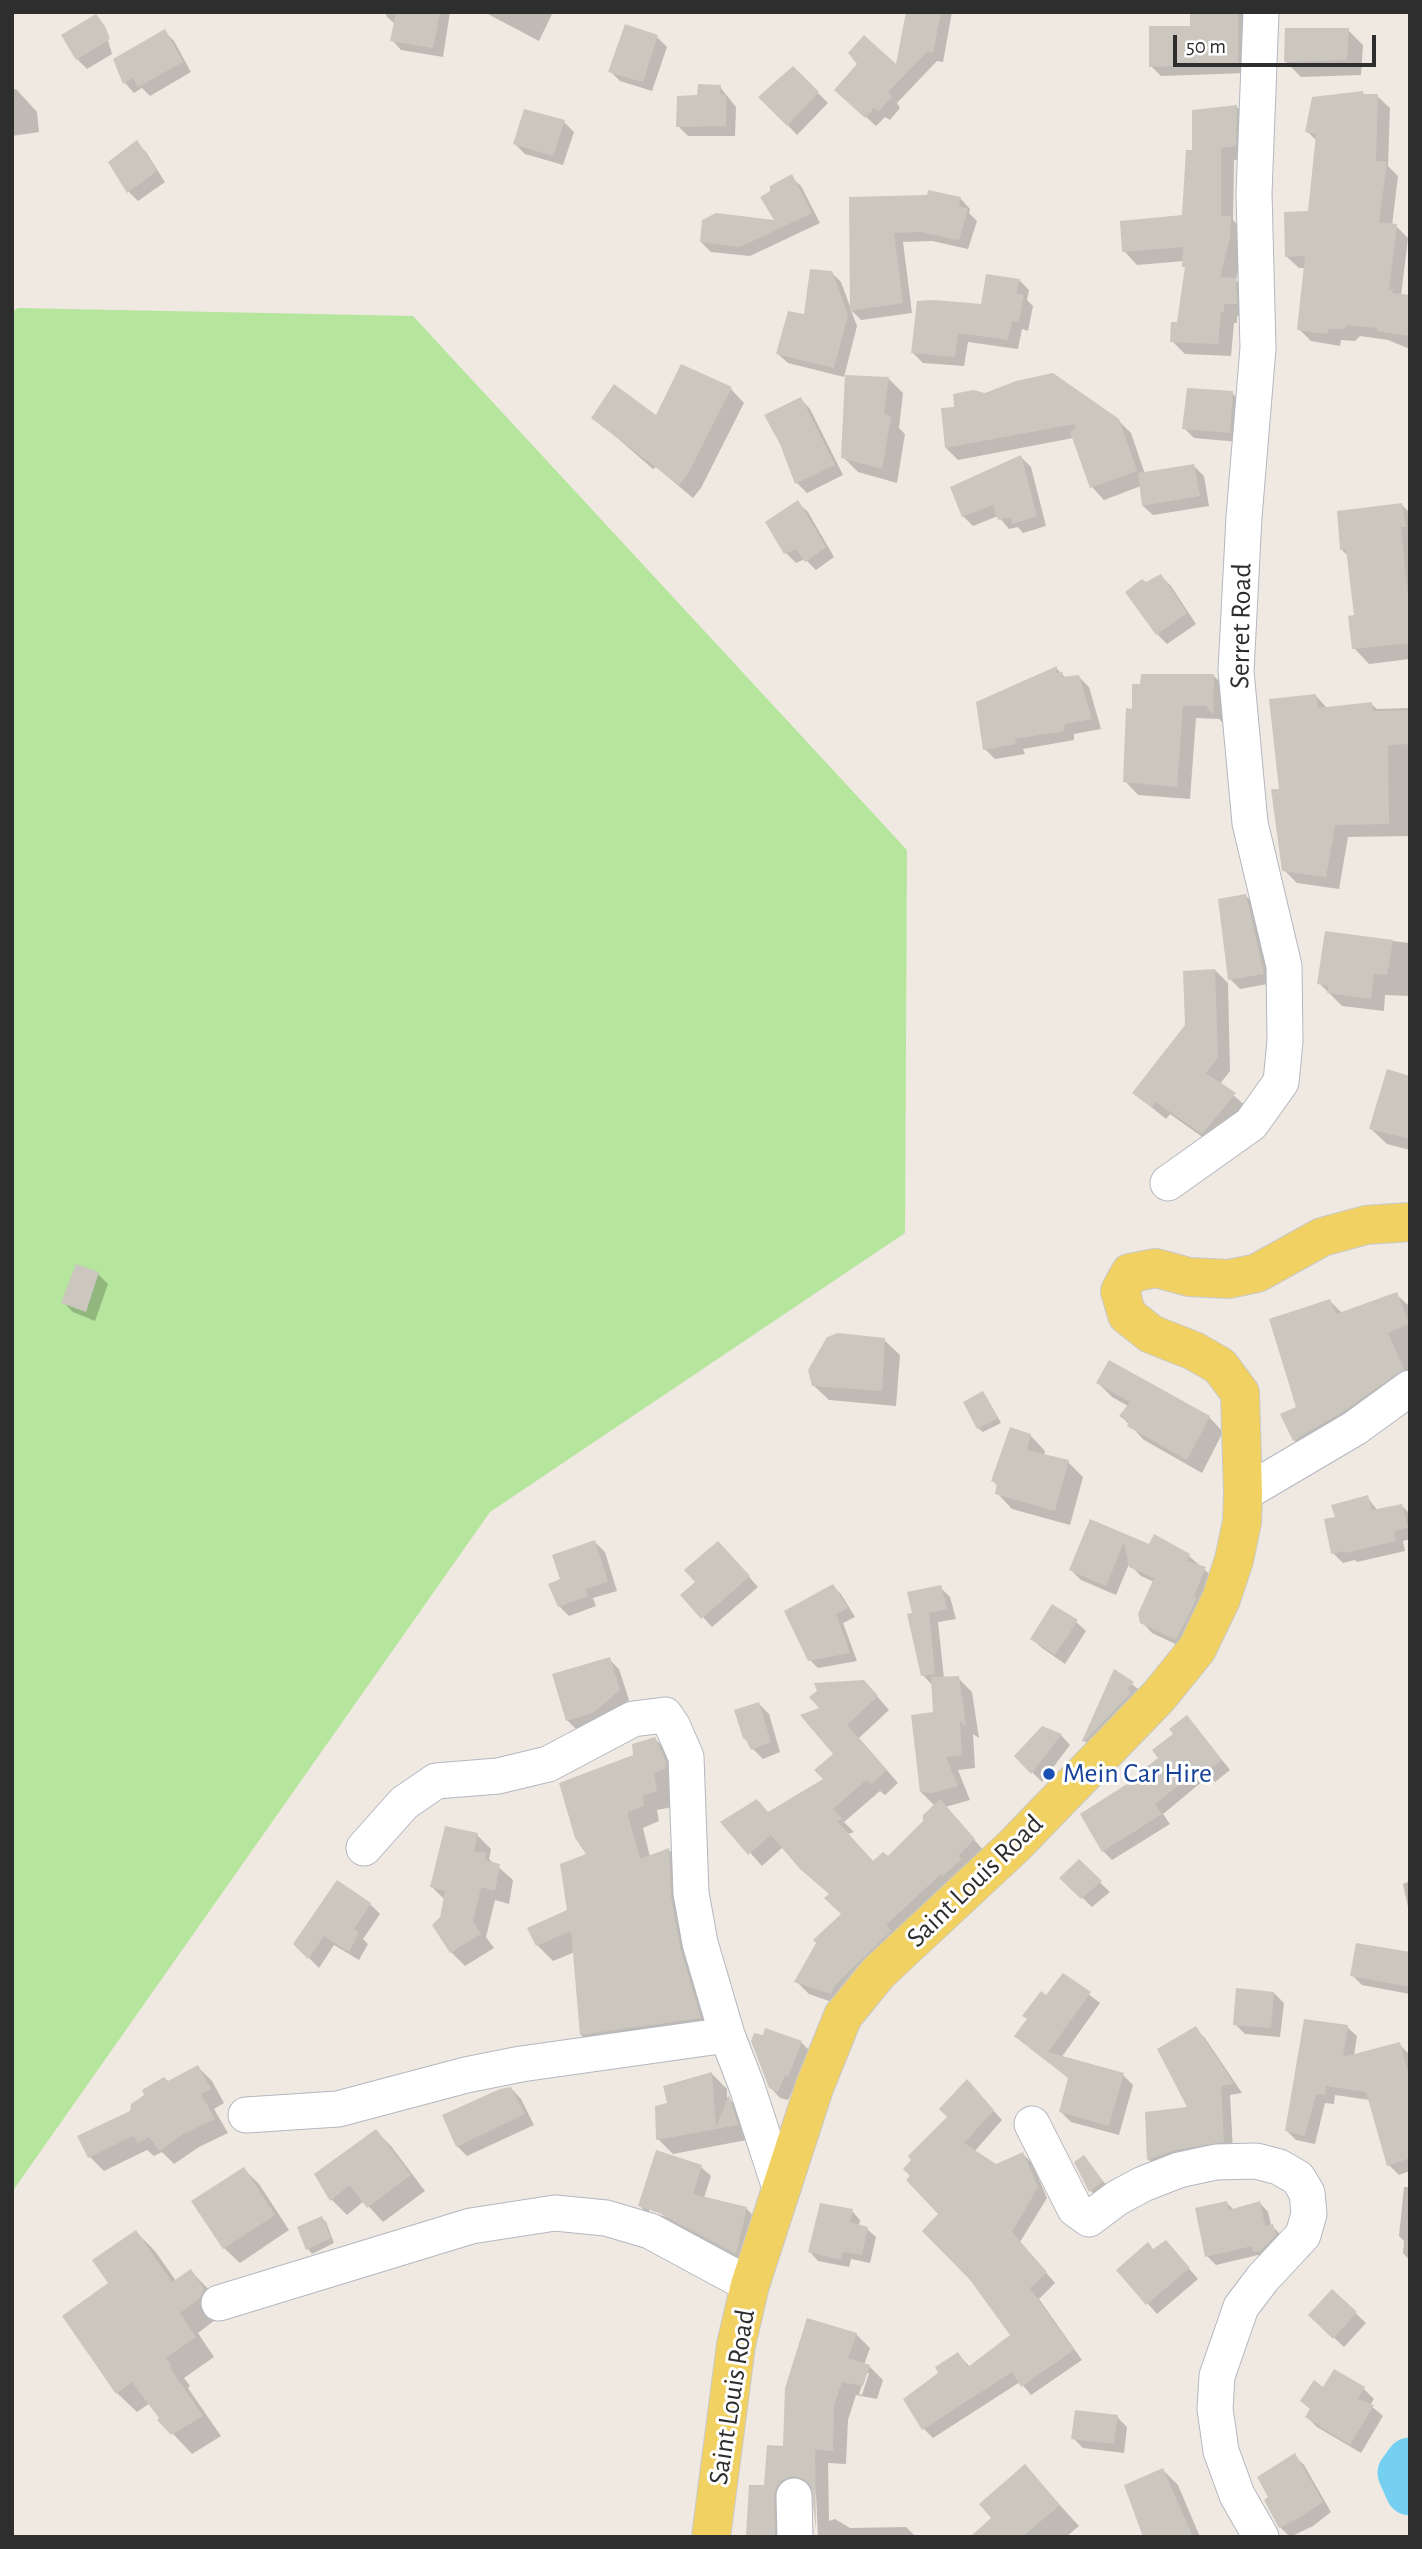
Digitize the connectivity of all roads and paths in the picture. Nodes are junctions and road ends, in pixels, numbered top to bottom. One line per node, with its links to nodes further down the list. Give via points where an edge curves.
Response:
1 (1261, 12): 2 (street, Serret Road, via 1254,193 1257,361 1236,671 1250,823 1284,966 1285,1041 1281,1082 1251,1124)
2 (1168, 1183)
3 (1410, 1222): 5 (main road, Saint Louis Road, via 1366,1225 1322,1237 1257,1272 1229,1279 1189,1277 1156,1268 1130,1273 1120,1291 1127,1315 1151,1334 1194,1350 1220,1366 1241,1393)
4 (1410, 1388): 5 (street, via 1355,1428)
5 (1243, 1494): 10 (main road, Saint Louis Road, via 1234,1560 1197,1649 1159,1696 1014,1846 878,1973 843,2016)
6 (364, 1848): 7 (street, via 404,1803 436,1780 498,1776 548,1764 633,1719 665,1715 686,1757 691,1893 700,1943)
7 (727, 2035): 8 (street, via 510,2066 338,2109); 10 (street)
8 (246, 2115)
9 (1032, 2124): 16 (street, via 1075,2209 1089,2219 1143,2184 1216,2162 1256,2161 1279,2167 1298,2178 1307,2193 1309,2214 1303,2235 1241,2307 1217,2376 1215,2409 1221,2451 1237,2495)
10 (780, 2188): 11 (main road, Saint Louis Road)
11 (750, 2285): 12 (street, via 650,2231 606,2218 555,2213 471,2225); 14 (main road, Saint Louis Road, via 736,2345)
12 (219, 2303)
13 (794, 2496): 15 (street)
14 (711, 2537)
15 (795, 2537)
16 (1261, 2537)

